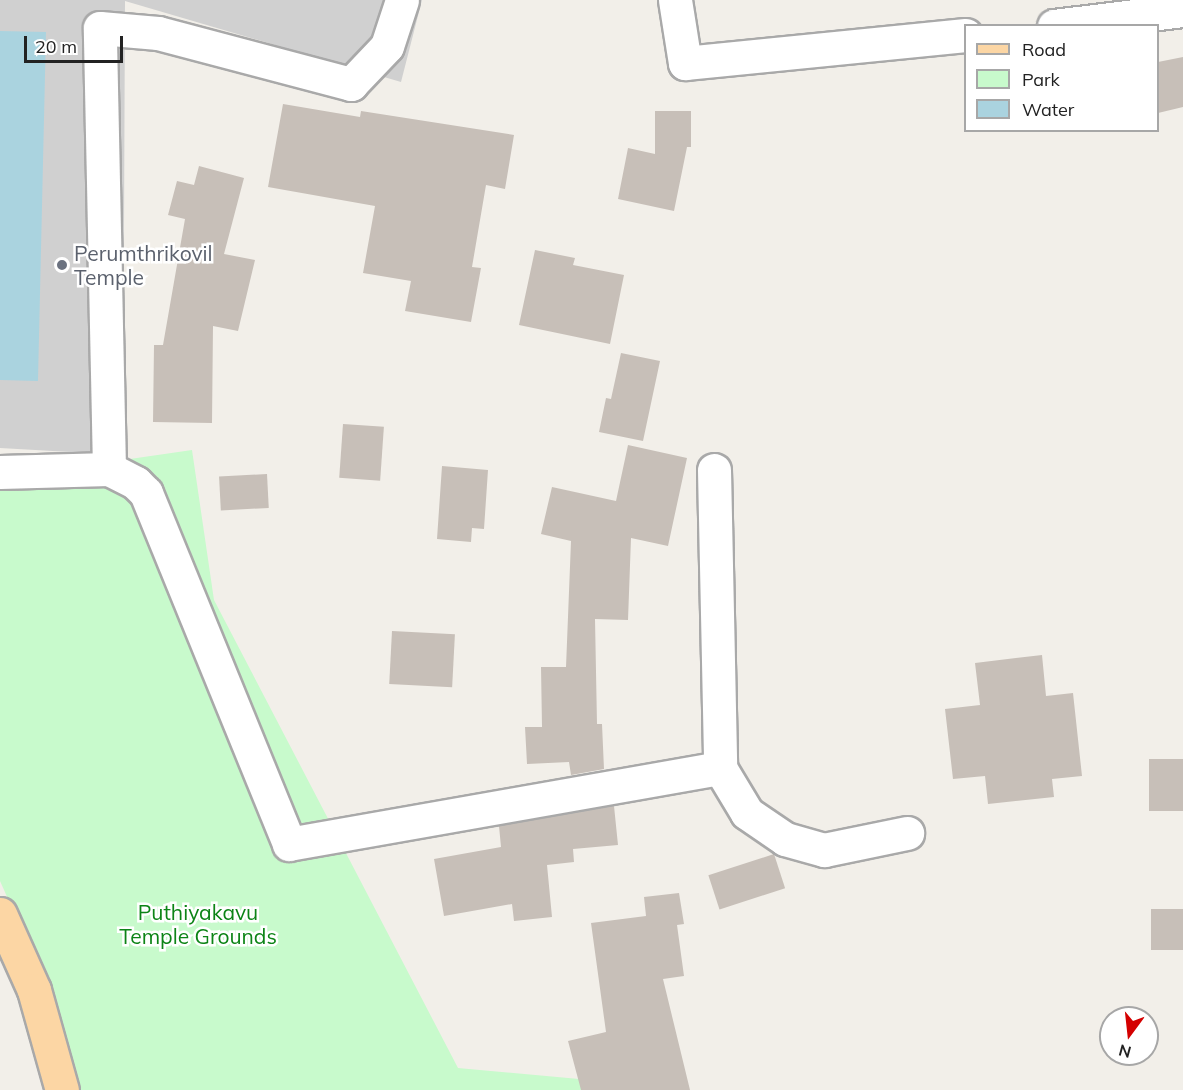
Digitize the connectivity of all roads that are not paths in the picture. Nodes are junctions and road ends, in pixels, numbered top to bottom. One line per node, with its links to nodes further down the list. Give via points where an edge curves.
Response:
1 (402, 0): 6 (street, via 387,46 351,84 158,33 100,28)
2 (675, 0): 5 (street, via 685,63)
3 (1183, 10): 4 (street)
4 (1070, 24)
5 (964, 35)
6 (109, 469): 8 (street); 9 (street, via 146,493 289,844)
7 (714, 470): 9 (street)
8 (0, 472)
9 (720, 768): 10 (street, via 747,813 785,839 824,850)
10 (908, 833)
11 (0, 914): 12 (main road, via 34,990)
12 (62, 1090)

